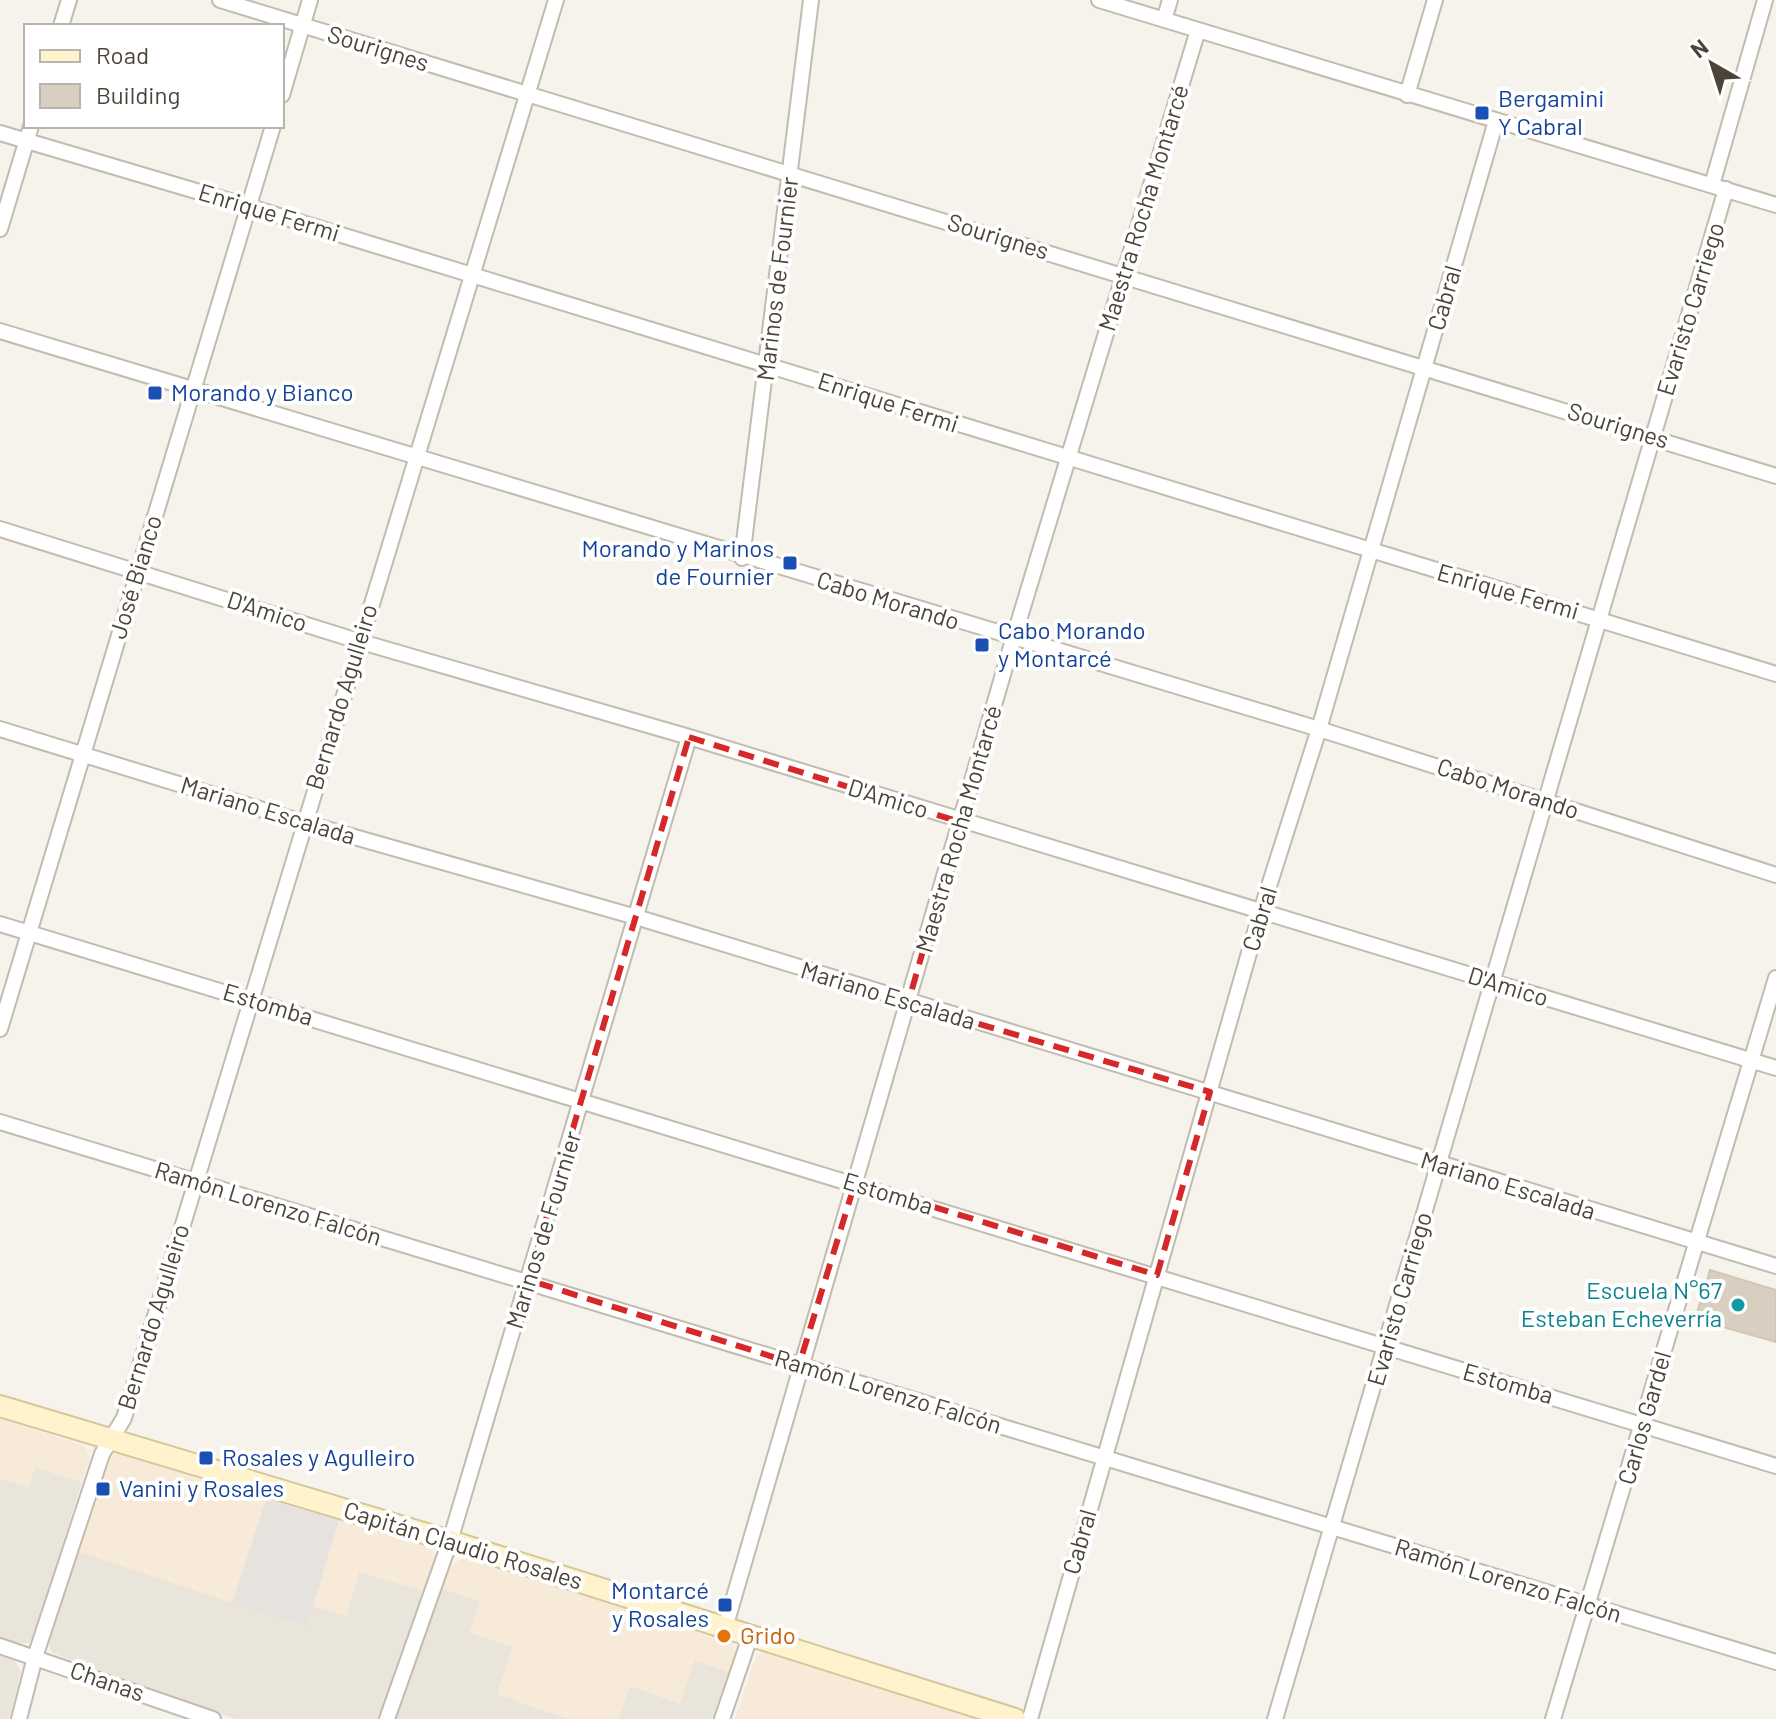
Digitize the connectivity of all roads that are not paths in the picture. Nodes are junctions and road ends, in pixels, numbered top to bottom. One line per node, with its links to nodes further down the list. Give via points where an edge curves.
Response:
1 (69, 0): 11 (street)
2 (220, 0): 12 (street, Sourignes)
3 (310, 0): 12 (street)
4 (556, 0): 15 (street, Bernardo Agulleiro)
5 (811, 0): 22 (street, Marinos de Fournier)
6 (1099, 0): 10 (street)
7 (1170, 0): 10 (street)
8 (1435, 0): 16 (street)
9 (1765, 0): 23 (street, Evaristo Carriego)
10 (1164, 20): 13 (street)
11 (62, 24)
12 (302, 25): 14 (street); 15 (street, Sourignes)
13 (1198, 30): 16 (street); 27 (street, Maestra Rocha Montarcé)
14 (284, 88)
15 (527, 95): 22 (street, Sourignes); 28 (street, Bernardo Agulleiro)
16 (1407, 95): 17 (street)
17 (1496, 121): 23 (street); 31 (street, Cabral)
18 (30, 128): 21 (street)
19 (272, 128): 25 (street, José Bianco)
20 (0, 133): 21 (street, Enrique Fermi)
21 (27, 141): 25 (street, Enrique Fermi); 26 (street)
22 (790, 174): 27 (street, Sourignes); 30 (street, Marinos de Fournier)
23 (1719, 187): 24 (street); 33 (street, Evaristo Carriego)
24 (1776, 205)
25 (250, 207): 28 (street, Enrique Fermi); 32 (street, José Bianco)
26 (0, 229)
27 (1122, 275): 31 (street, Sourignes); 35 (street, Maestra Rocha Montarcé)
28 (470, 276): 30 (street, Enrique Fermi); 34 (street, Bernardo Agulleiro)
29 (0, 331): 32 (street, Cabo Morando)
30 (768, 365): 35 (street, Enrique Fermi); 39 (street, Marinos de Fournier)
31 (1425, 369): 33 (street, Sourignes); 38 (street, Cabral)
32 (193, 390): 34 (street, Cabo Morando); 40 (street, José Bianco)
33 (1653, 436): 36 (street, Sourignes); 41 (street, Evaristo Carriego)
34 (418, 458): 39 (street, Cabo Morando); 43 (street, Bernardo Agulleiro)
35 (1069, 460): 38 (street, Enrique Fermi); 42 (street, Maestra Rocha Montarcé)
36 (1776, 476)
37 (0, 529): 40 (street, D'Amico)
38 (1371, 552): 41 (street, Enrique Fermi); 46 (street, Cabral)
39 (742, 558): 42 (street, Cabo Morando)
40 (139, 572): 43 (street, D'Amico); 48 (street, José Bianco)
41 (1602, 620): 44 (street, Enrique Fermi); 49 (street, Evaristo Carriego)
42 (1013, 640): 46 (street, Cabo Morando); 50 (street, Maestra Rocha Montarcé)
43 (358, 641): 47 (street, D'Amico); 51 (street, Bernardo Agulleiro)
44 (1776, 674)
45 (0, 729): 48 (street, Mariano Escalada)
46 (1319, 729): 49 (street, Cabo Morando); 53 (street, Cabral)
47 (689, 737): 50 (street, D'Amico); 54 (street, Marinos de Fournier)
48 (81, 753): 51 (street, Mariano Escalada); 56 (street, José Bianco)
49 (1545, 801): 52 (street, Cabo Morando); 58 (street, Evaristo Carriego)
50 (960, 822): 53 (street, D'Amico); 60 (street, Maestra Rocha Montarcé)
51 (305, 823): 54 (street, Mariano Escalada); 59 (street, Bernardo Agulleiro)
52 (1776, 875)
53 (1261, 911): 58 (street, D'Amico); 64 (street, Cabral)
54 (636, 917): 60 (street, Mariano Escalada); 65 (street, Marinos de Fournier)
55 (0, 924): 56 (street, Estomba)
56 (29, 933): 59 (street, Estomba); 61 (street, José Bianco)
57 (1776, 978): 62 (street, Carlos Gardel)
58 (1492, 982): 62 (street, D'Amico); 67 (street, Evaristo Carriego)
59 (251, 1000): 65 (street, Estomba); 68 (street, Bernardo Agulleiro)
60 (908, 1003): 64 (street, Mariano Escalada); 69 (street, Maestra Rocha Montarcé)
61 (0, 1029)
62 (1751, 1061): 63 (street, D'Amico); 70 (street, Carlos Gardel)
63 (1776, 1068)
64 (1210, 1092): 67 (street, Mariano Escalada); 72 (street, Cabral)
65 (583, 1101): 69 (street, Estomba); 73 (street, Marinos de Fournier)
66 (0, 1122): 68 (street, Ramón Lorenzo Falcón)
67 (1439, 1165): 70 (street, Mariano Escalada); 74 (street, Evaristo Carriego)
68 (196, 1183): 73 (street, Ramón Lorenzo Falcón); 78 (street, Bernardo Agulleiro, via 124,1418)
69 (855, 1183): 72 (street, Estomba); 75 (street, Maestra Rocha Montarcé)
70 (1695, 1242): 71 (street, Mariano Escalada); 77 (street, Carlos Gardel)
71 (1776, 1266)
72 (1157, 1275): 74 (street, Estomba); 79 (street, Cabral)
73 (528, 1280): 75 (street, Ramón Lorenzo Falcón); 82 (street, Marinos de Fournier)
74 (1385, 1348): 77 (street, Estomba); 81 (street, Evaristo Carriego)
75 (799, 1365): 79 (street, Ramón Lorenzo Falcón); 84 (street, Maestra Rocha Montarcé)
76 (0, 1406): 78 (street, Capitán Claudio Rosales)
77 (1644, 1424): 80 (street, Estomba); 83 (street, Carlos Gardel)
78 (112, 1438): 82 (street, Capitán Claudio Rosales); 87 (street, Bernardo Agulleiro, via 102,1454)
79 (1104, 1457): 81 (street, Ramón Lorenzo Falcón); 94 (street, Cabral)
80 (1776, 1466)
81 (1334, 1527): 83 (street, Ramón Lorenzo Falcón); 95 (street, Evaristo Carriego)
82 (450, 1541): 84 (street, Capitán Claudio Rosales); 91 (street, Marinos de Fournier)
83 (1588, 1607): 88 (street, Ramón Lorenzo Falcón); 96 (street, Carlos Gardel)
84 (725, 1628): 85 (street, Capitán Claudio Rosales)
85 (750, 1637): 92 (street); 93 (street, Capitán Claudio Rosales)
86 (0, 1646): 87 (street, Chanas)
87 (35, 1657): 89 (street, Bernardo Agulleiro); 90 (street, Chanas)
88 (1776, 1662)
89 (19, 1719)
90 (213, 1719)
91 (387, 1719)
92 (722, 1719)
93 (1015, 1719)
94 (1030, 1719)
95 (1275, 1719)
96 (1553, 1719)

